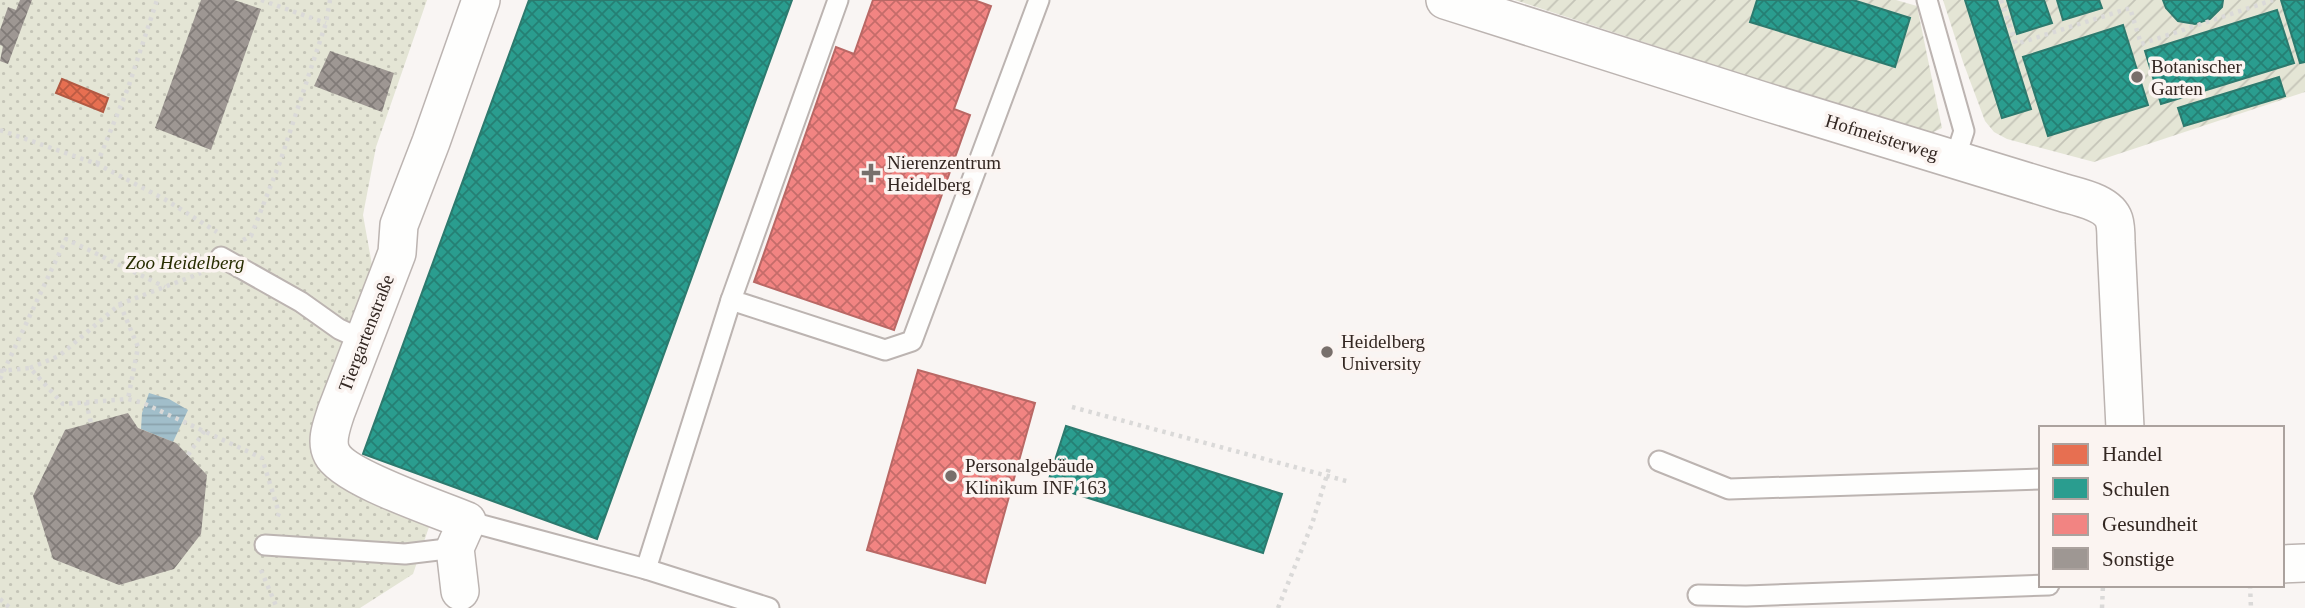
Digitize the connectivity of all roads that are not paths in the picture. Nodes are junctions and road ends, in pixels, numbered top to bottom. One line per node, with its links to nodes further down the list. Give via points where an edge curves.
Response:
1 (481, 0): 9 (street, Tiergartenstraße, via 399,225 397,253)
2 (838, 0): 8 (lane)
3 (1039, 0): 8 (lane, via 912,341 885,350)
4 (1927, 0): 6 (lane, via 1964,131)
5 (1463, 3): 6 (street, Hofmeisterweg)
6 (1955, 159): 10 (street, Hofmeisterweg, via 2109,211 2114,219)
7 (228, 250): 9 (lane, via 339,329)
8 (732, 300): 17 (lane)
9 (363, 340): 13 (street, Tiergartenstraße, via 332,424 332,454 353,474)
10 (2125, 426)
11 (1659, 461): 12 (lane, via 1728,489)
12 (2039, 479)
13 (461, 535): 14 (lane, via 405,554); 17 (lane); 20 (street)
14 (265, 545)
15 (2284, 564): 16 (street)
16 (2305, 564)
17 (646, 569): 21 (lane)
18 (2039, 585): 19 (lane)
19 (1698, 595)
20 (458, 602)
21 (769, 608)

